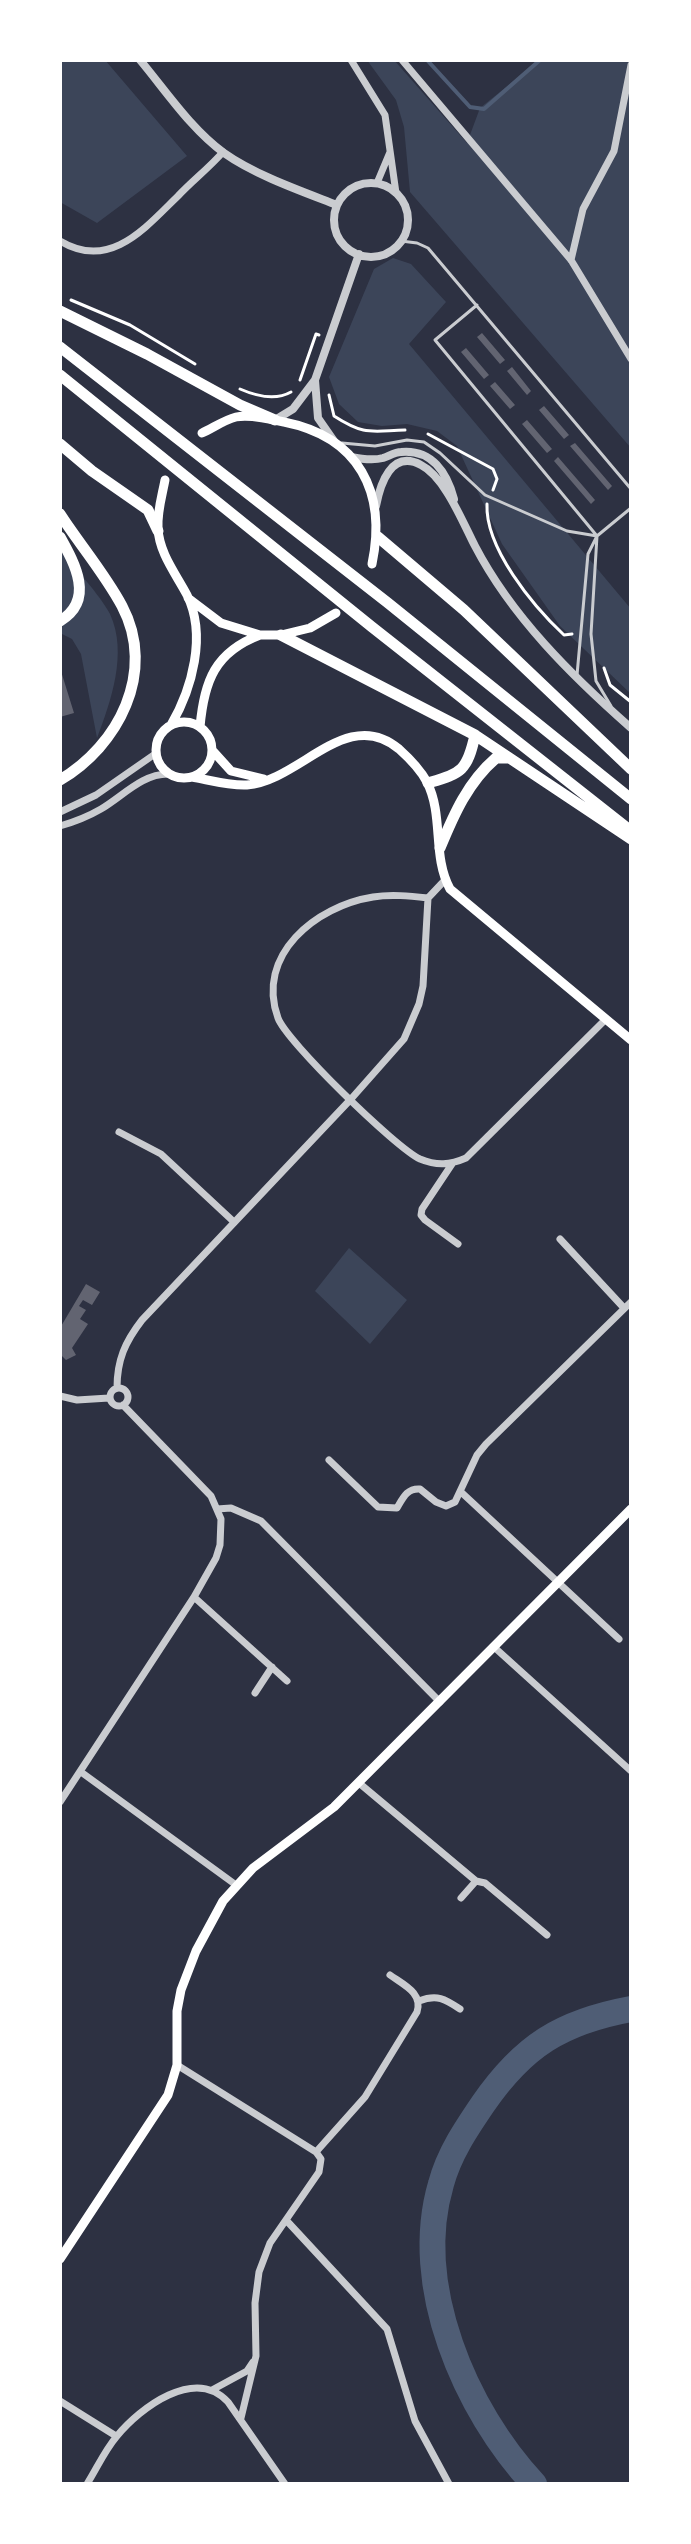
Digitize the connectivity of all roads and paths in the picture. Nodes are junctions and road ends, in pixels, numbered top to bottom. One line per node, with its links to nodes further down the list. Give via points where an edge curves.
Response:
1 (140, 60): 6 (street)
2 (351, 60): 5 (street, via 385,115)
3 (402, 60): 13 (street)
4 (631, 65): 13 (street, via 614,151 583,209)
5 (390, 150): 7 (street); 8 (street)
6 (223, 152): 9 (street); 10 (street, via 135,238 113,249 88,251)
7 (377, 183): 8 (street); 9 (street, via 353,188)
8 (396, 193): 11 (street, via 409,221)
9 (337, 205): 12 (street, via 335,229)
10 (60, 241)
11 (401, 241): 12 (street, via 380,255); 15 (lane, via 428,248)
12 (359, 254): 22 (street)
13 (571, 260): 19 (street)
14 (60, 296): 20 (path, via 130,325)
15 (477, 305): 33 (lane); 41 (lane, via 435,340)
16 (60, 311): 25 (highway)
17 (316, 334): 23 (path, via 297,388 269,397)
18 (60, 347): 68 (highway)
19 (631, 359)
20 (205, 371)
21 (60, 375): 71 (highway)
22 (315, 380): 25 (street, via 293,409); 29 (street, via 318,418)
23 (239, 388)
24 (328, 393): 26 (path, via 334,416 353,428 370,433)
25 (275, 420): 28 (main road, via 238,416); 29 (main road, via 307,426)
26 (410, 431)
27 (419, 431): 34 (path, via 493,469 497,479)
28 (202, 433)
29 (335, 442): 31 (main road); 41 (lane, via 424,442 485,495 567,531)
30 (60, 444): 40 (highway, via 148,510)
31 (351, 457): 36 (main road); 37 (street, via 380,460 400,451 433,460 443,470)
32 (165, 480): 40 (main road)
33 (631, 489)
34 (492, 491)
35 (487, 504): 48 (path, via 486,521 504,560 546,619 564,635)
36 (376, 506): 37 (street, via 384,475 408,462 433,474); 43 (main road)
37 (456, 508): 52 (street, via 515,608)
38 (631, 508): 41 (lane)
39 (60, 514): 66 (highway, via 123,607 135,658 119,723 95,756)
40 (158, 531): 45 (main road, via 169,566)
41 (597, 536): 48 (lane, via 588,554); 54 (lane, via 591,634 596,681)
42 (60, 537): 47 (highway, via 73,560 81,596)
43 (378, 537): 44 (main road); 62 (highway, via 464,610)
44 (372, 564)
45 (188, 598): 49 (main road, via 221,623); 55 (main road, via 194,667)
46 (336, 613): 50 (main road, via 310,628)
47 (60, 621)
48 (581, 633): 52 (lane)
49 (260, 635): 50 (main road); 56 (main road, via 229,650 216,666)
50 (281, 635): 58 (highway)
51 (600, 659): 53 (path, via 610,685)
52 (577, 679): 54 (street)
53 (631, 702)
54 (617, 715): 57 (street)
55 (171, 725): 56 (main road); 60 (main road, via 156,742)
56 (200, 727): 59 (main road)
57 (631, 728)
58 (475, 735): 61 (highway); 67 (highway, via 461,772)
59 (212, 750): 64 (main road, via 206,767); 65 (main road, via 231,771)
60 (155, 754): 63 (main road); 69 (street, via 96,795)
61 (512, 758): 72 (highway); 73 (highway, via 496,758 482,770 456,808)
62 (631, 769)
63 (168, 774): 64 (main road); 70 (street, via 157,774 101,809)
64 (192, 777): 65 (main road, via 247,785)
65 (267, 779): 67 (main road, via 332,744 363,734 393,744)
66 (60, 780)
67 (428, 783): 73 (main road)
68 (631, 799)
69 (60, 812)
70 (60, 826)
71 (631, 831)
72 (631, 839)
73 (440, 848): 74 (main road)
74 (445, 880): 75 (street); 76 (main road, via 458,899)
75 (428, 898): 78 (street, via 425,968 411,1025 395,1052); 78 (street, via 376,896 335,909 297,934 277,963 272,1001 284,1031)
76 (606, 1019): 77 (main road); 80 (street, via 489,1138)
77 (631, 1040)
78 (351, 1099): 80 (street, via 403,1149 418,1158); 81 (street)
79 (119, 1132): 81 (street, via 161,1154)
80 (452, 1164): 83 (street, via 421,1215)
81 (234, 1222): 86 (street, via 130,1334 118,1362)
82 (560, 1239): 85 (street)
83 (458, 1244)
84 (631, 1302): 85 (street)
85 (624, 1308): 91 (street, via 486,1444)
86 (117, 1388): 88 (street); 89 (street, via 128,1395)
87 (60, 1396): 88 (street)
88 (109, 1398): 89 (street, via 116,1406)
89 (123, 1405): 92 (street, via 211,1496)
90 (329, 1460): 91 (street, via 372,1504 386,1509 397,1508 414,1489 446,1506)
91 (461, 1492): 94 (street)
92 (217, 1509): 95 (street, via 220,1545); 101 (street, via 231,1508 261,1521)
93 (631, 1509): 94 (main road)
94 (558, 1582): 96 (street); 97 (main road)
95 (194, 1597): 98 (street); 103 (street)
96 (619, 1639)
97 (494, 1647): 101 (main road); 102 (street)
98 (272, 1667): 99 (street); 100 (street)
99 (287, 1681)
100 (255, 1693)
101 (440, 1702): 104 (main road)
102 (631, 1771)
103 (81, 1772): 105 (street); 107 (street)
104 (359, 1783): 106 (street); 107 (main road)
105 (60, 1802)
106 (476, 1881): 108 (street); 109 (street)
107 (236, 1885): 113 (main road, via 211,1919 181,1990)
108 (461, 1898)
109 (547, 1935)
110 (390, 1975): 111 (street)
111 (419, 2001): 112 (street, via 445,1998); 114 (street, via 365,2097)
112 (460, 2009)
113 (177, 2065): 114 (street); 116 (main road, via 168,2095)
114 (316, 2152): 115 (street, via 319,2172)
115 (286, 2220): 117 (street, via 259,2272); 124 (street, via 387,2329 415,2421)
116 (60, 2259)
117 (256, 2356): 118 (street, via 247,2371); 120 (street)
118 (212, 2390): 120 (street); 121 (street, via 167,2395)
119 (60, 2401): 121 (street)
120 (241, 2418): 123 (street)
121 (116, 2436): 122 (street)
122 (87, 2484)
123 (285, 2484)
124 (449, 2484)

